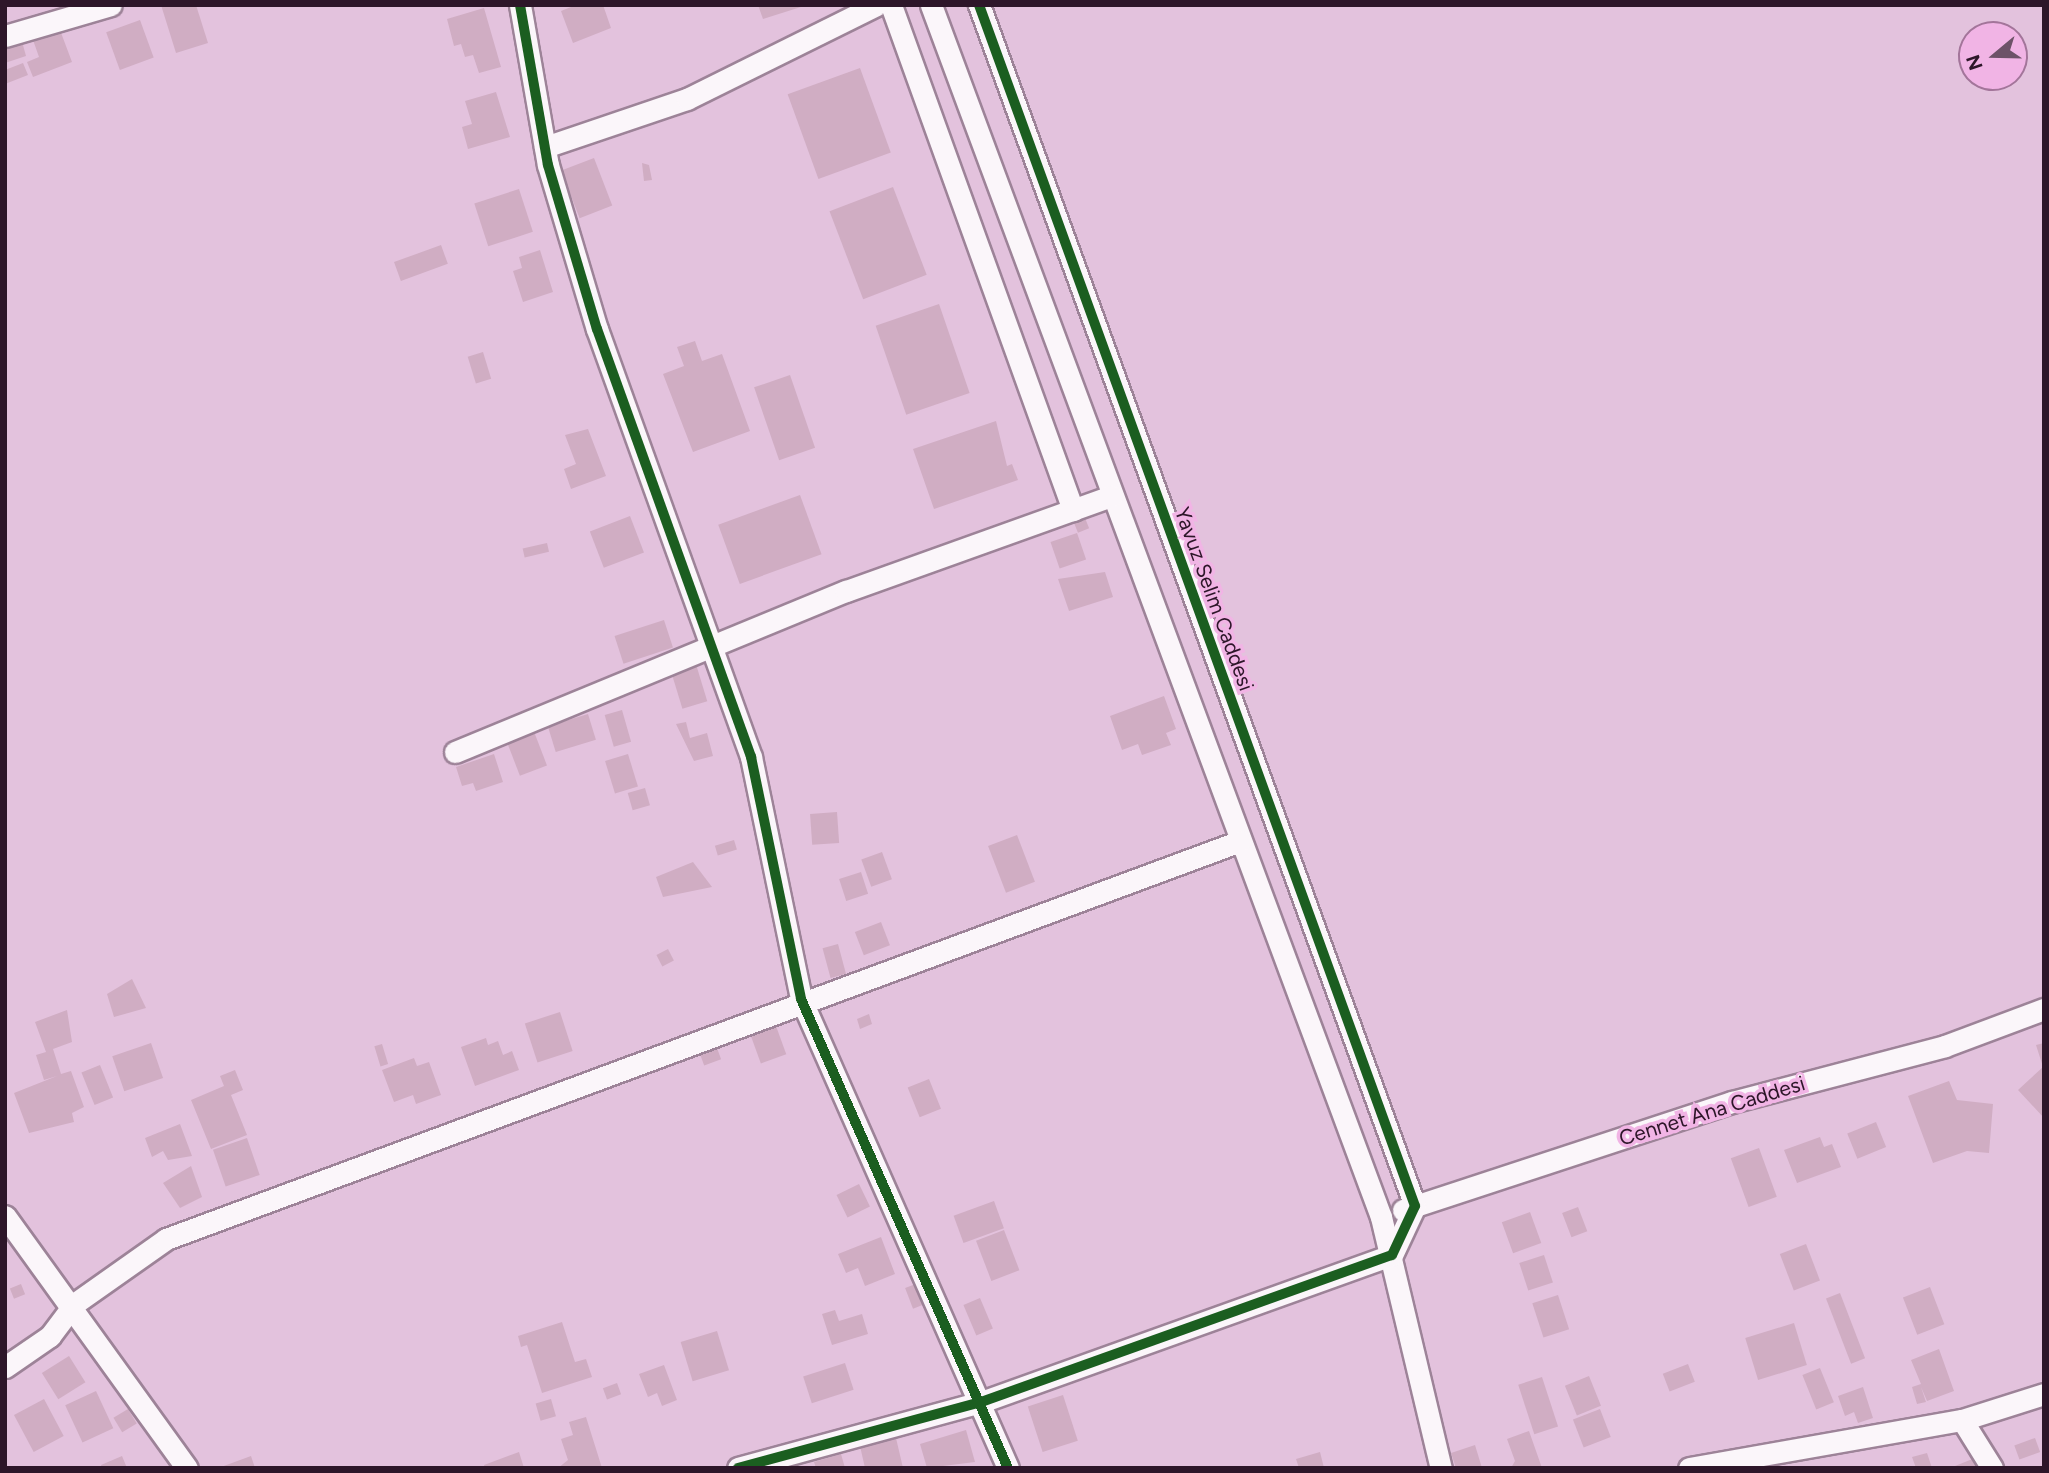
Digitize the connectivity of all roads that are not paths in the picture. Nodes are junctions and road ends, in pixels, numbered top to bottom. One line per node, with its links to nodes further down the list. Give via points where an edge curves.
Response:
1 (111, 5): 7 (street)
2 (520, 5): 8 (street)
3 (876, 5): 8 (street, via 687,99)
4 (891, 5): 10 (street)
5 (931, 5): 9 (street)
6 (979, 5): 16 (street, Yavuz Selim Caddesi)
7 (5, 36)
8 (545, 146): 11 (street, via 597,329)
9 (1112, 496): 10 (street); 13 (street)
10 (1073, 510): 11 (street, via 846,591)
11 (712, 647): 12 (street); 14 (street, via 751,757)
12 (454, 751)
13 (1240, 841): 14 (street); 18 (street)
14 (801, 999): 20 (street, via 178,1234); 23 (street)
15 (2044, 1009): 16 (street, Cennet Ana Caddesi, via 1944,1046 1732,1102)
16 (1415, 1206): 18 (street, Cennet Ana Caddesi); 19 (street)
17 (5, 1216): 20 (street)
18 (1381, 1217): 19 (street)
19 (1392, 1255): 23 (street); 28 (street)
20 (74, 1304): 21 (street, via 50,1336); 25 (street)
21 (5, 1367)
22 (2044, 1394): 24 (street)
23 (981, 1402): 26 (street); 27 (street)
24 (1962, 1420): 29 (street); 30 (street)
25 (187, 1468)
26 (738, 1468)
27 (1008, 1468)
28 (1441, 1468)
29 (1689, 1468)
30 (1992, 1468)

